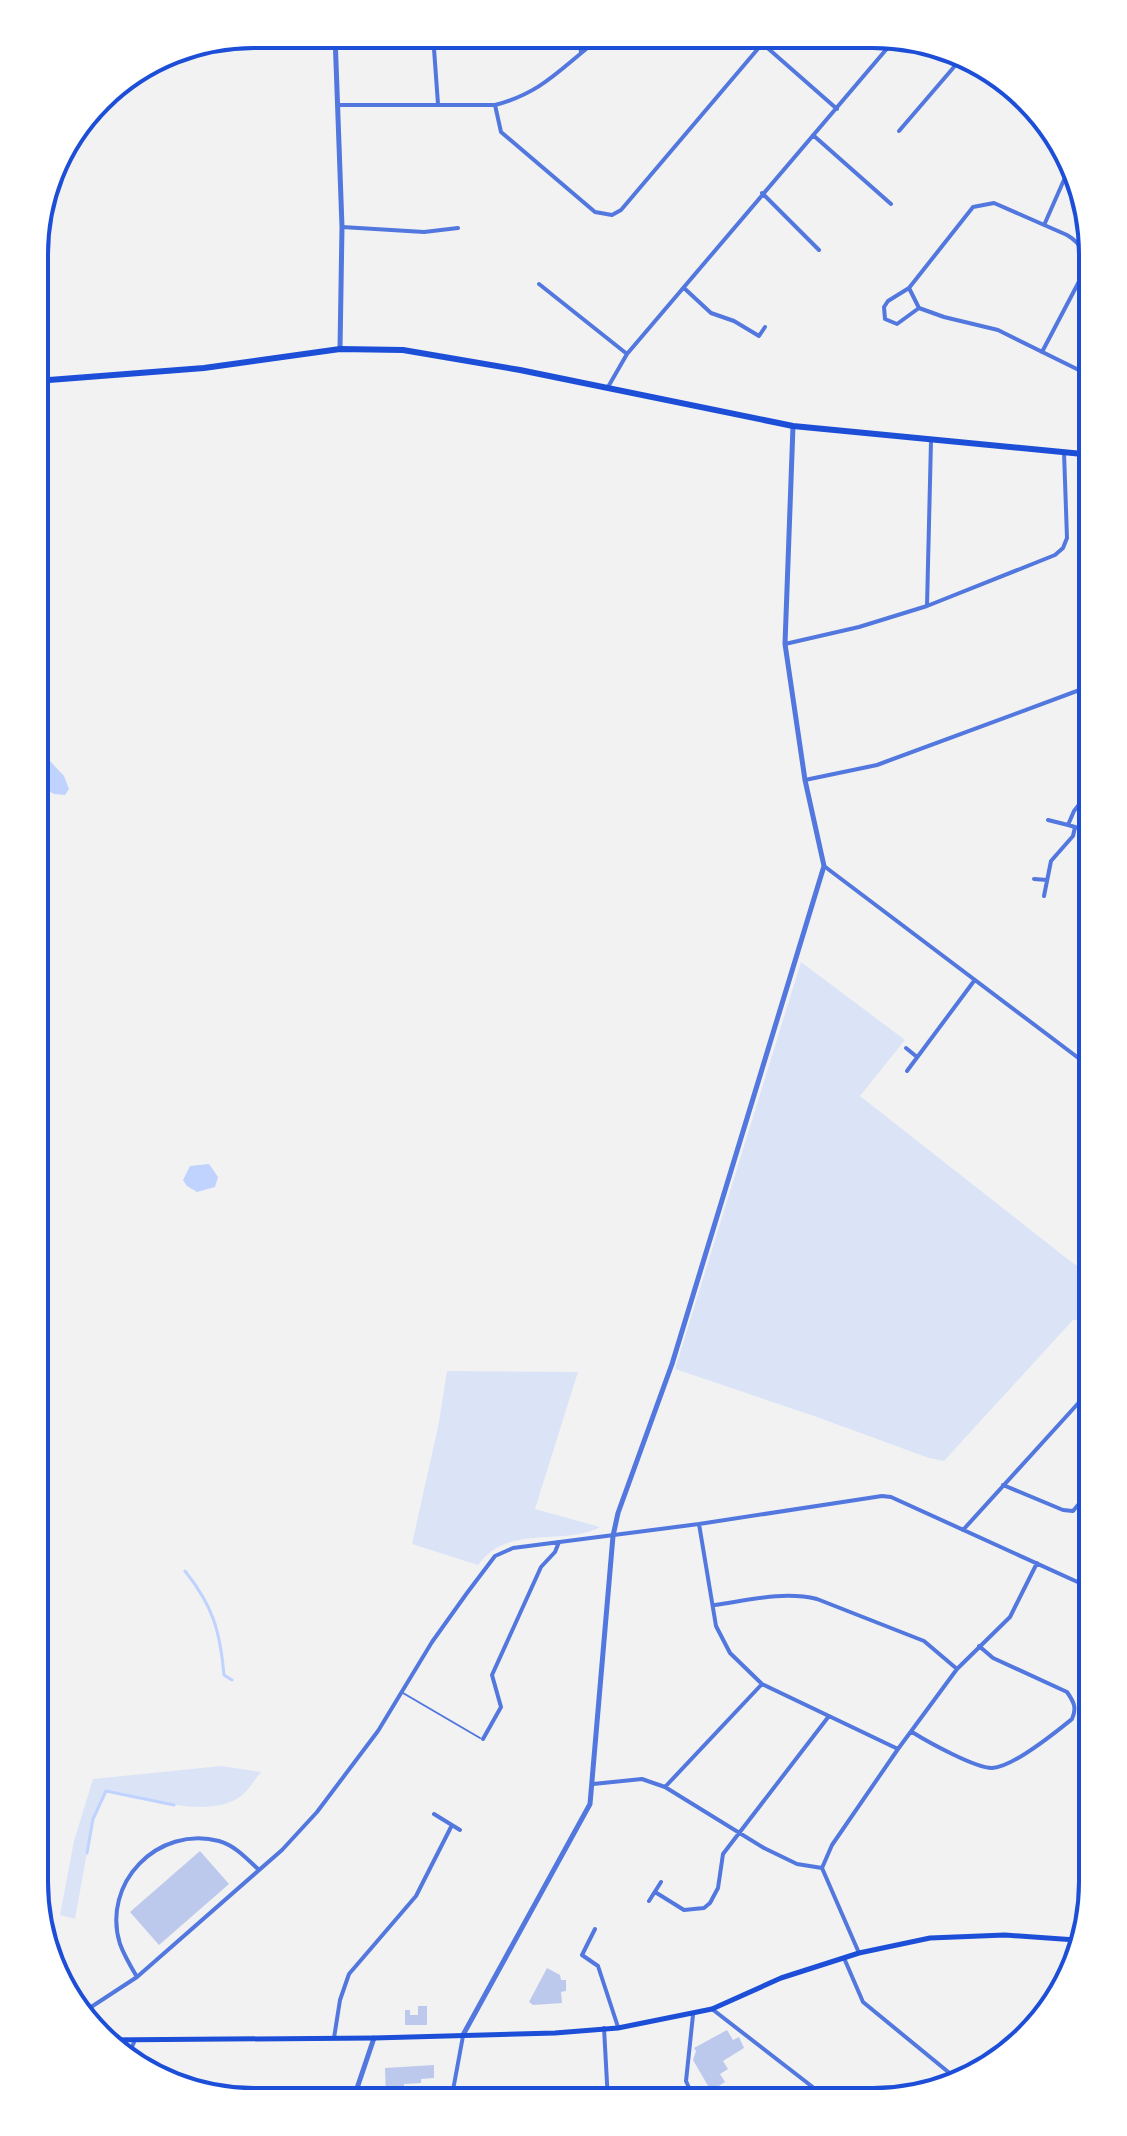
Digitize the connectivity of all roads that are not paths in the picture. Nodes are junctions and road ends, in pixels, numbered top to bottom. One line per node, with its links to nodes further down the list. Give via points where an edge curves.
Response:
1 (336, 48): 11 (street)
2 (434, 48): 10 (street)
3 (580, 48): 8 (street)
4 (586, 48): 8 (street)
5 (759, 48): 12 (street, via 612,215 595,212 501,132)
6 (767, 48): 13 (street)
7 (888, 48): 13 (street)
8 (581, 52): 12 (street, via 548,83)
9 (955, 66): 14 (street)
10 (438, 104): 11 (street); 12 (street)
11 (339, 105): 20 (street)
12 (495, 105)
13 (837, 109): 15 (street)
14 (899, 131)
15 (813, 135): 17 (street); 18 (street)
16 (1064, 179): 19 (street)
17 (762, 193): 23 (street); 26 (street)
18 (891, 204)
19 (1045, 223): 22 (street); 27 (street, via 994,203 973,207)
20 (342, 227): 21 (street, via 424,232); 30 (street)
21 (458, 228)
22 (1079, 242)
23 (819, 250)
24 (1079, 282): 31 (street)
25 (539, 284): 32 (street)
26 (684, 288): 29 (street, via 711,313 759,336); 32 (street)
27 (909, 288): 28 (street); 28 (street, via 888,301 885,319 897,324)
28 (919, 308): 31 (street, via 998,330)
29 (765, 327)
30 (340, 349): 34 (main road, via 204,368); 35 (main road, via 439,355)
31 (1042, 352): 33 (street)
32 (627, 354): 35 (street)
33 (1079, 370)
34 (48, 380)
35 (607, 389): 36 (main road)
36 (793, 426): 37 (main road); 41 (street)
37 (931, 439): 38 (main road); 40 (street)
38 (1064, 452): 39 (main road); 40 (street, via 1063,548)
39 (1079, 454)
40 (927, 606): 41 (street)
41 (785, 644): 43 (street)
42 (1079, 690): 43 (street, via 877,765)
43 (805, 780): 49 (street)
44 (1079, 805): 46 (street)
45 (1048, 820): 46 (street)
46 (1068, 825): 47 (street)
47 (1075, 827): 48 (street); 51 (street, via 1051,861)
48 (1079, 828)
49 (824, 866): 53 (street); 63 (street, via 672,1364)
50 (1034, 879): 51 (street)
51 (1047, 880): 52 (street)
52 (1044, 896)
53 (974, 981): 55 (street); 56 (street)
54 (906, 1048): 55 (street)
55 (917, 1057): 57 (street)
56 (1079, 1059)
57 (907, 1071)
58 (1079, 1402): 59 (street)
59 (1003, 1485): 60 (street, via 1063,1510 1073,1511); 62 (street)
60 (1079, 1501)
61 (699, 1524): 62 (street, via 882,1496); 63 (street); 67 (street)
62 (962, 1531): 65 (street)
63 (613, 1536): 64 (street); 76 (street)
64 (559, 1542): 71 (street, via 495,1556); 74 (street, via 541,1567 492,1675 501,1707)
65 (1037, 1563): 66 (street); 68 (street, via 1010,1617)
66 (1079, 1582)
67 (714, 1605): 69 (street, via 784,1595 817,1599 924,1641); 70 (street, via 716,1626 730,1653)
68 (979, 1646): 69 (street); 73 (street, via 993,1658 1067,1692 1073,1700 1072,1719 1008,1763 992,1768)
69 (957, 1669): 73 (street)
70 (762, 1684): 72 (street); 77 (street)
71 (402, 1692): 74 (lane); 83 (street, via 317,1812)
72 (829, 1716): 75 (street); 81 (street)
73 (912, 1732): 75 (street)
74 (483, 1739)
75 (898, 1749): 82 (street)
76 (593, 1784): 77 (street, via 642,1779); 97 (street, via 581,1822)
77 (665, 1787): 81 (street)
78 (434, 1814): 79 (street)
79 (452, 1825): 80 (street); 98 (street, via 416,1896 349,1974)
80 (460, 1830)
81 (739, 1831): 82 (street, via 797,1864); 85 (street, via 723,1854 715,1897 704,1908 679,1908)
82 (822, 1868): 89 (street)
83 (259, 1870): 91 (street); 91 (street, via 218,1841 174,1841 139,1862 123,1884 117,1926)
84 (661, 1882): 85 (street)
85 (655, 1892): 86 (street)
86 (649, 1901)
87 (595, 1929): 96 (street, via 582,1955 598,1966)
88 (1070, 1940): 89 (main road, via 930,1938)
89 (859, 1953): 90 (main road)
90 (844, 1958): 93 (main road, via 781,1978); 103 (street, via 863,2002)
91 (137, 1977): 92 (street)
92 (91, 2007)
93 (712, 2009): 94 (main road); 108 (street)
94 (693, 2015): 96 (main road); 107 (street)
95 (604, 2028): 96 (main road); 97 (main road); 106 (street)
96 (618, 2028)
97 (463, 2035): 99 (main road); 105 (street)
98 (334, 2038): 99 (main road); 101 (main road)
99 (374, 2038): 104 (street)
100 (122, 2040): 101 (main road)
101 (135, 2040): 102 (street)
102 (132, 2047)
103 (949, 2073)
104 (357, 2088)
105 (453, 2088)
106 (607, 2088)
107 (689, 2088)
108 (814, 2088)

